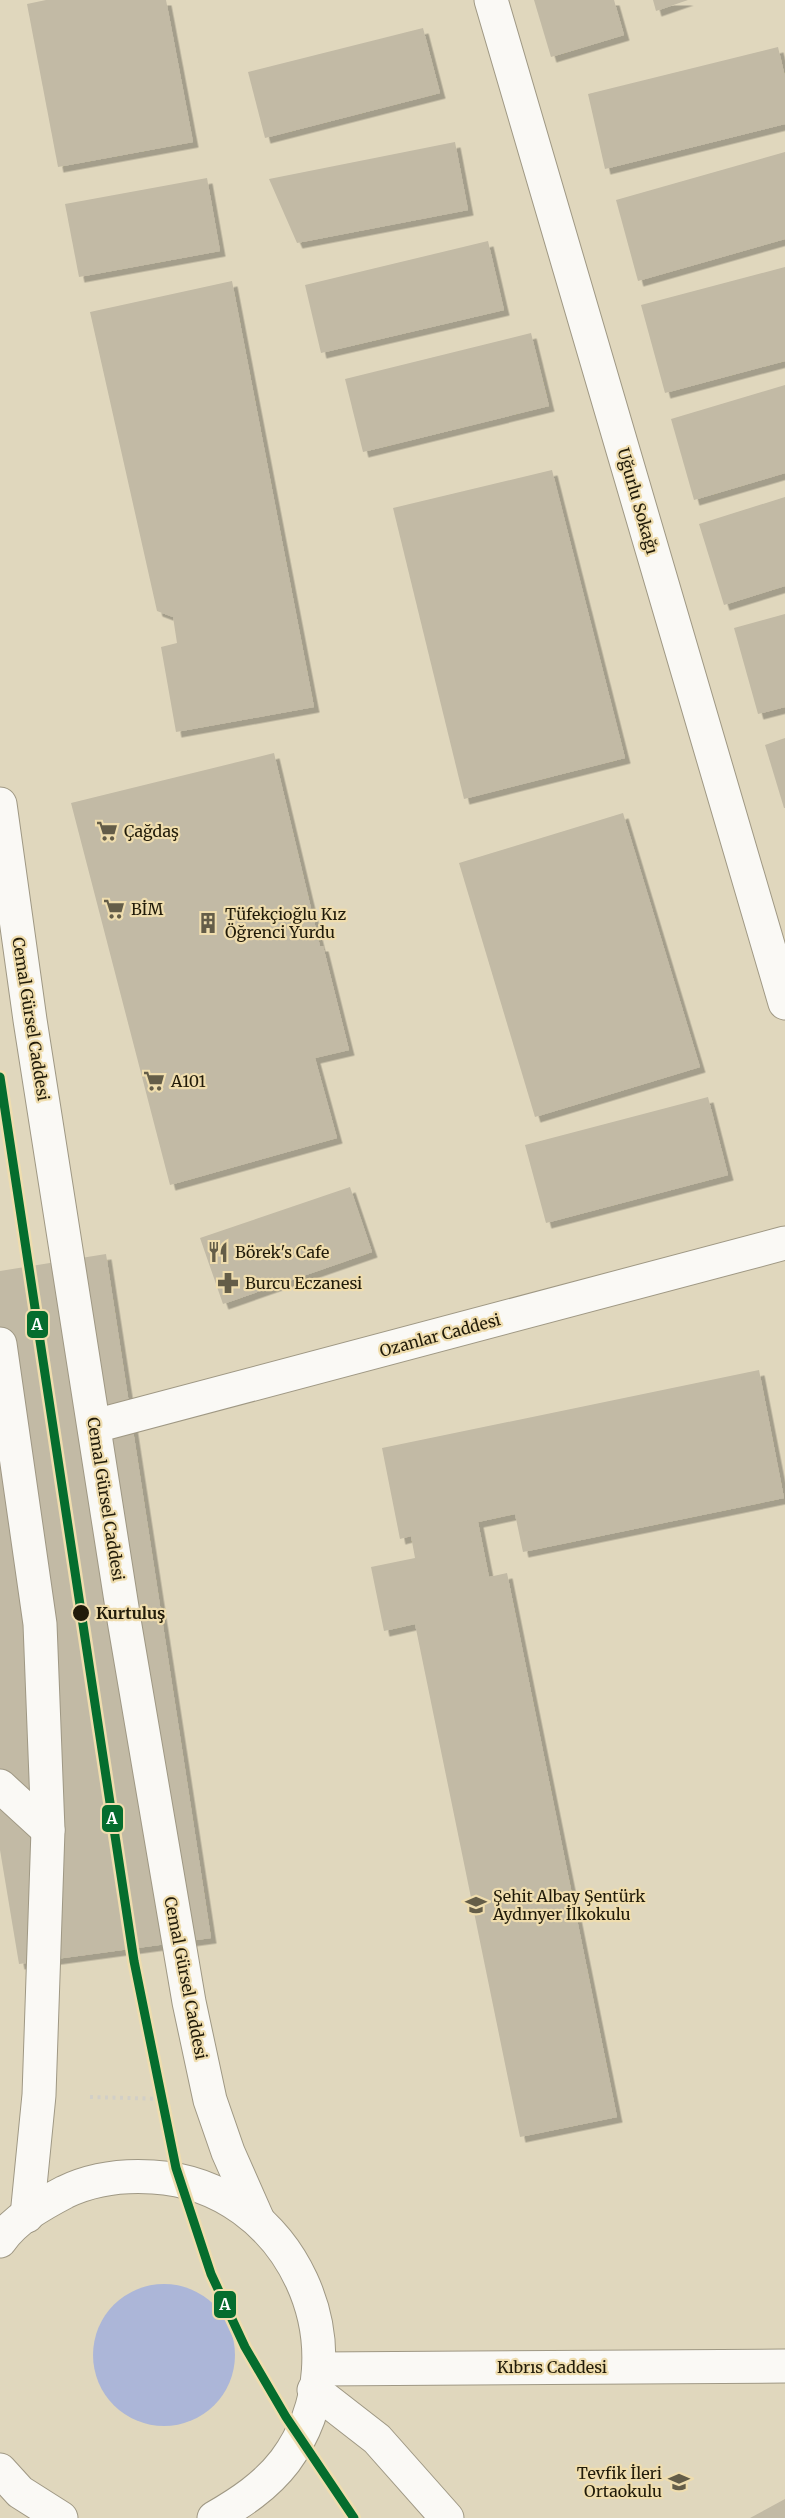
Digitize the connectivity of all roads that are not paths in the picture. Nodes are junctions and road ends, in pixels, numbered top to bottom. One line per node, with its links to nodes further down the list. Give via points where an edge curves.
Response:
1 (491, 0): 3 (main road, Uğurlu Sokağı)
2 (0, 804): 6 (main road, Cemal Gürsel Caddesi)
3 (785, 1003)
4 (785, 1243): 6 (main road, Ozanlar Caddesi)
5 (0, 1347): 8 (main road, via 40,1624)
6 (95, 1426): 9 (main road, Cemal Gürsel Caddesi, via 189,2002 210,2100)
7 (0, 1786): 8 (main road)
8 (48, 1830): 10 (main road, via 39,2096)
9 (258, 2220): 10 (main road, via 219,2194 175,2178 128,2175 81,2184 39,2205); 12 (main road, via 285,2250 305,2286 317,2325)
10 (7, 2233)
11 (785, 2366): 12 (main road, Kıbrıs Caddesi)
12 (316, 2379): 14 (main road, via 309,2416 285,2461 249,2498); 16 (main road, via 377,2439)
13 (0, 2469): 15 (main road, via 20,2492)
14 (221, 2516)
15 (62, 2518)
16 (447, 2518)

